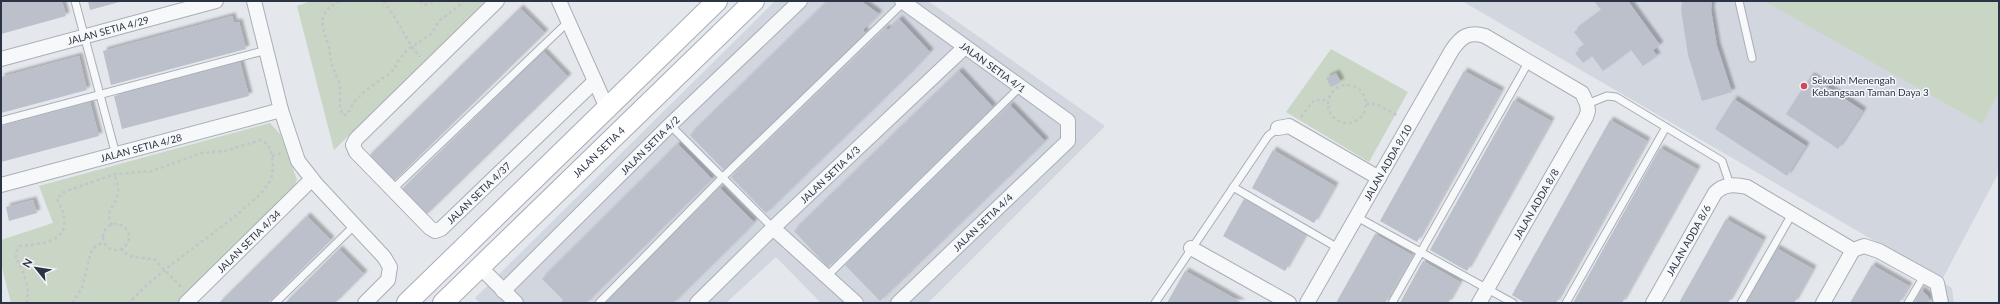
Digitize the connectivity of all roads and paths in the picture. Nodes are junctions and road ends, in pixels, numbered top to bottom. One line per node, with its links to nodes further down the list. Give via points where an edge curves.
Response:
1 (75, 1): 17 (lane)
2 (216, 1): 17 (street, JALAN SETIA 4/29)
3 (254, 1): 20 (street)
4 (340, 1): 19 (path, via 331,5 324,14 322,31 339,83 340,111 343,115 347,115 354,102 365,91 394,70 406,51)
5 (383, 1): 19 (path, via 393,13)
6 (420, 1): 7 (path, via 424,5)
7 (436, 1)
8 (466, 1): 19 (path, via 439,21 432,33)
9 (497, 1): 48 (street, JALAN SETIA 4/37, via 356,139 353,145 356,152)
10 (559, 1): 16 (street)
11 (717, 1): 31 (street)
12 (754, 1): 60 (street, JALAN SETIA 4)
13 (800, 1): 35 (street, JALAN SETIA 4/2)
14 (1739, 1): 21 (lane)
15 (903, 2): 18 (street, JALAN SETIA 4/1); 42 (lane)
16 (568, 22): 25 (street); 48 (lane)
17 (84, 37): 22 (street, JALAN SETIA 4/29); 27 (lane)
18 (965, 47): 26 (street, JALAN SETIA 4/1); 53 (street, JALAN SETIA 4/3)
19 (412, 48): 24 (path)
20 (267, 50): 27 (lane); 32 (street)
21 (1752, 58)
22 (1, 59)
23 (1529, 60): 30 (street, via 1582,93); 34 (street, JALAN ADDA 8/10, via 1485,36 1477,34 1459,39); 59 (lane)
24 (424, 62)
25 (595, 81): 31 (street); 48 (street, JALAN SETIA 4/37, via 438,231 430,228)
26 (1020, 87): 39 (street, JALAN SETIA 4/1, via 1068,122); 62 (lane)
27 (100, 94): 33 (lane); 40 (lane)
28 (1328, 100): 29 (path, via 1335,89 1347,84 1360,89); 29 (path, via 1328,107 1334,119 1346,124 1364,114); 38 (path, via 1314,100)
29 (1366, 104): 34 (path, via 1376,104)
30 (1587, 104): 36 (lane, via 1607,96 1616,98); 65 (street, JALAN ADDA 8/8, via 1586,117)
31 (607, 108): 73 (street)
32 (281, 110): 40 (street, JALAN SETIA 4/28); 44 (street, via 298,161)
33 (1, 121)
34 (1411, 123): 43 (street, JALAN ADDA 8/10)
35 (670, 125): 42 (lane); 66 (street, JALAN SETIA 4/2)
36 (1666, 127): 46 (lane, via 1722,161); 86 (lane)
37 (1278, 128): 38 (street, via 1289,126); 47 (lane, via 1268,136)
38 (1294, 129): 43 (street)
39 (1068, 142): 79 (street, JALAN SETIA 4/4)
40 (116, 155): 45 (street, JALAN SETIA 4/28)
41 (115, 174): 51 (path, via 118,194 109,209 109,220); 61 (path, via 152,171 202,153 225,151 261,140 268,146 272,156 270,182 213,235); 67 (path, via 64,192 57,198 64,215 61,234 53,241 20,246 16,252 16,259 28,289)
42 (724, 176): 53 (lane); 76 (lane)
43 (1380, 178): 50 (street, JALAN ADDA 8/10)
44 (312, 179): 52 (street); 70 (street, JALAN SETIA 4/34)
45 (1, 185)
46 (1730, 185): 49 (street, via 1747,187); 87 (street, JALAN ADDA 8/6, via 1722,186 1715,193)
47 (1233, 187): 56 (lane); 57 (lane)
48 (392, 189)
49 (1792, 214): 58 (street); 88 (lane)
50 (1357, 217): 57 (street, JALAN ADDA 8/10); 59 (lane)
51 (112, 225): 54 (path, via 104,234); 55 (path, via 124,226 129,233 128,242)
52 (355, 225): 71 (lane); 72 (street, via 390,267 388,280)
53 (773, 228): 62 (street); 77 (street, JALAN SETIA 4/3)
54 (104, 242): 55 (path, via 110,248); 68 (path, via 91,252 82,288)
55 (122, 248): 61 (path, via 123,252 133,257 154,259)
56 (1191, 248): 80 (lane); 81 (street)
57 (1338, 248): 82 (street, JALAN ADDA 8/10)
58 (1853, 250): 63 (street, via 1864,246 1879,251); 89 (street)
59 (1421, 252): 65 (lane); 83 (lane)
60 (480, 268): 66 (street); 74 (street, JALAN SETIA 4)
61 (165, 270): 64 (path); 69 (path)
62 (827, 276): 78 (street)
63 (1924, 276): 90 (lane); 91 (street, via 1937,283)
64 (183, 289)
65 (1487, 289): 84 (street, JALAN ADDA 8/8); 85 (lane)
66 (503, 291): 75 (street)
67 (27, 303)
68 (72, 303)
69 (129, 303)
70 (187, 303)
71 (275, 303)
72 (365, 303)
73 (407, 303)
74 (443, 303)
75 (516, 303)
76 (599, 303)
77 (697, 303)
78 (856, 303)
79 (898, 303)
80 (1155, 303)
81 (1288, 303)
82 (1307, 303)
83 (1392, 303)
84 (1479, 303)
85 (1513, 303)
86 (1566, 303)
87 (1653, 303)
88 (1741, 303)
89 (1823, 303)
90 (1908, 303)
91 (1941, 303)

